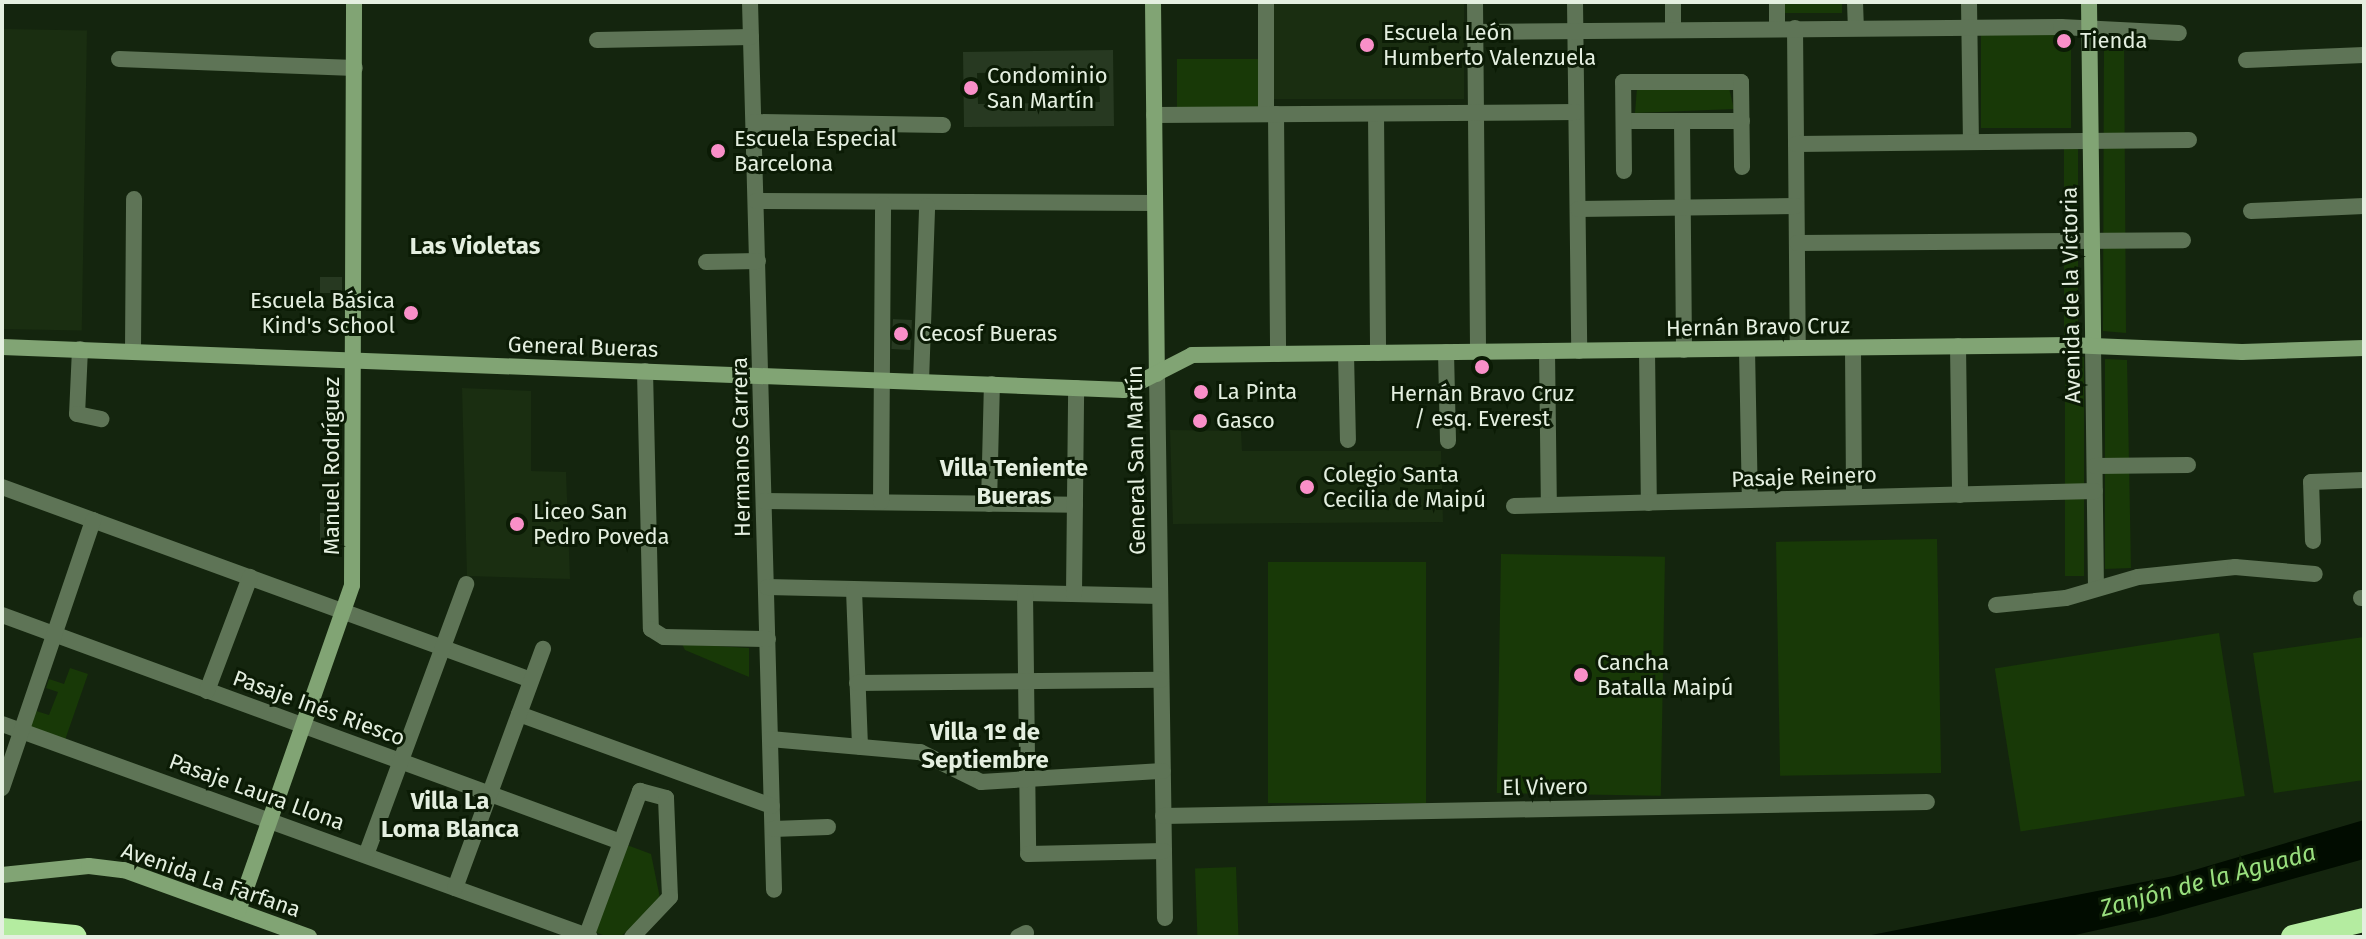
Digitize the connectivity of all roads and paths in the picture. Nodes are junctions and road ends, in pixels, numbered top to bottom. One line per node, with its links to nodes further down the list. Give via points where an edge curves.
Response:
1 (354, 2): 26 (main road, Manuel Rodríguez)
2 (750, 2): 21 (street, Hermanos Carrera)
3 (1153, 2): 31 (main road, General San Martín)
4 (1266, 2): 29 (street)
5 (1475, 2): 19 (street)
6 (1575, 2): 18 (street)
7 (1673, 2): 16 (street)
8 (1777, 2): 12 (street)
9 (1855, 2): 14 (street)
10 (1969, 2): 15 (street)
11 (2089, 2): 17 (main road, Avenida de la Victoria)
12 (1777, 28): 13 (street); 16 (street)
13 (1795, 28): 14 (street); 40 (street)
14 (1856, 28): 15 (street)
15 (1970, 28): 17 (street); 39 (street)
16 (1673, 29): 18 (street)
17 (2090, 30): 20 (street); 37 (main road, Avenida de la Victoria)
18 (1575, 31): 19 (street); 27 (street)
19 (1475, 32): 28 (street)
20 (2179, 33)
21 (751, 37): 22 (street); 35 (street, Hermanos Carrera)
22 (597, 40)
23 (2364, 55): 25 (street)
24 (119, 59): 26 (street)
25 (2246, 60)
26 (355, 68): 76 (main road, Manuel Rodríguez)
27 (1576, 112): 28 (street); 51 (street)
28 (1476, 113): 30 (street); 72 (street)
29 (1271, 114): 30 (street); 31 (street); 74 (street)
30 (1376, 114): 73 (street)
31 (1154, 115): 45 (main road, General San Martín)
32 (1624, 121): 33 (street); 34 (street, via 1623,82 1741,82); 42 (street)
33 (1682, 121): 34 (street); 50 (street)
34 (1742, 121): 41 (street)
35 (754, 122): 36 (street); 44 (street, Hermanos Carrera)
36 (943, 125)
37 (2091, 140): 38 (street); 39 (street); 53 (main road, Avenida de la Victoria)
38 (2189, 140)
39 (1971, 141): 40 (street)
40 (1796, 144): 48 (street)
41 (1742, 167)
42 (1624, 171)
43 (134, 199): 68 (street)
44 (756, 201): 46 (street); 56 (street, Hermanos Carrera)
45 (1155, 203): 47 (street); 78 (main road, General San Martín)
46 (883, 204): 47 (street); 80 (street)
47 (927, 206): 81 (street)
48 (1796, 206): 50 (street); 55 (street)
49 (2364, 206): 52 (street)
50 (1682, 207): 51 (street); 67 (street)
51 (1578, 209): 70 (street)
52 (2251, 211)
53 (2092, 240): 54 (street); 55 (street); 58 (main road, Avenida de la Victoria)
54 (2183, 240)
55 (1797, 243): 61 (street)
56 (758, 261): 57 (street); 79 (street, Hermanos Carrera)
57 (706, 262)
58 (2093, 345): 59 (main road, Hernán Bravo Cruz); 63 (main road, Hernán Bravo Cruz, via 2242,352); 88 (street, Avenida de la Victoria)
59 (1958, 346): 62 (main road, Hernán Bravo Cruz); 92 (street)
60 (2, 347): 64 (main road, General Bueras)
61 (1798, 348): 62 (main road, Hernán Bravo Cruz); 65 (main road, Hernán Bravo Cruz)
62 (1853, 348): 93 (street)
63 (2364, 348)
64 (80, 349): 68 (main road, General Bueras); 84 (street, via 77,414)
65 (1747, 349): 67 (main road, Hernán Bravo Cruz); 94 (street)
66 (1647, 350): 67 (main road, Hernán Bravo Cruz); 70 (main road, Hernán Bravo Cruz); 97 (street)
67 (1684, 350)
68 (133, 351): 76 (main road, General Bueras)
69 (1547, 351): 70 (main road, Hernán Bravo Cruz); 72 (main road, Hernán Bravo Cruz); 100 (street)
70 (1579, 351)
71 (1446, 352): 72 (main road, Hernán Bravo Cruz); 73 (main road, Hernán Bravo Cruz); 86 (street)
72 (1478, 352)
73 (1378, 353): 75 (main road, Hernán Bravo Cruz)
74 (1278, 354): 75 (main road, Hernán Bravo Cruz); 78 (main road, Hernán Bravo Cruz, via 1186,356)
75 (1346, 354): 85 (street)
76 (355, 360): 77 (main road, General Bueras); 114 (main road, Manuel Rodríguez, via 353,574)
77 (645, 371): 79 (main road, General Bueras); 117 (street, via 651,629 664,637)
78 (1157, 374): 83 (main road, General Bueras, via 1131,389); 112 (street, General San Martín)
79 (761, 375): 80 (main road, General Bueras); 95 (street, Hermanos Carrera)
80 (881, 380): 81 (main road, General Bueras); 96 (street)
81 (921, 382): 82 (main road, General Bueras)
82 (992, 384): 83 (main road, General Bueras); 98 (street)
83 (1076, 388): 99 (street)
84 (101, 419)
85 (1348, 440)
86 (1448, 441)
87 (2188, 465): 88 (street)
88 (2095, 466): 91 (street, Avenida de la Victoria)
89 (2364, 480): 103 (street, via 2311,482)
90 (2, 487): 102 (street)
91 (2095, 491): 92 (street, Pasaje Reinero); 108 (street, Avenida de la Victoria)
92 (1960, 495): 93 (street, Pasaje Reinero)
93 (1854, 497): 94 (street, Pasaje Reinero)
94 (1750, 500): 97 (street, Pasaje Reinero)
95 (764, 501): 96 (street); 107 (street, Hermanos Carrera)
96 (881, 502): 98 (street)
97 (1649, 503): 100 (street, Pasaje Reinero)
98 (989, 504): 99 (street)
99 (1075, 505): 111 (street)
100 (1549, 505): 101 (street, Pasaje Reinero)
101 (1514, 506)
102 (93, 520): 105 (street); 116 (street)
103 (2313, 541)
104 (2315, 574): 108 (street, via 2235,567)
105 (250, 577): 114 (street); 124 (street)
106 (466, 584): 118 (street)
107 (767, 587): 109 (street); 117 (street, Hermanos Carrera)
108 (2096, 587): 113 (street, via 2066,598)
109 (854, 590): 110 (street); 123 (street)
110 (1025, 593): 111 (street); 122 (street)
111 (1074, 594): 112 (street)
112 (1160, 596): 121 (street, General San Martín)
113 (1996, 605)
114 (345, 610): 118 (street); 127 (main road, Manuel Rodríguez)
115 (2, 615): 116 (street, Pasaje Inés Riesco)
116 (56, 635): 124 (street, Pasaje Inés Riesco); 128 (street)
117 (768, 639): 129 (street, Hermanos Carrera)
118 (443, 646): 120 (street); 131 (street)
119 (543, 649): 120 (street)
120 (531, 680): 125 (street)
121 (1161, 680): 122 (street); 132 (street, General San Martín)
122 (1026, 681): 123 (street); 133 (street)
123 (857, 683): 130 (street)
124 (207, 691): 127 (street, Pasaje Inés Riesco)
125 (519, 714): 135 (street); 137 (street)
126 (2, 724): 128 (street, Pasaje Laura Llona)
127 (304, 726): 131 (street, Pasaje Inés Riesco); 139 (main road, Manuel Rodríguez)
128 (22, 731): 134 (street); 139 (street, Pasaje Laura Llona)
129 (770, 739): 130 (street); 137 (street, Hermanos Carrera)
130 (860, 747): 133 (street, via 920,752 975,781)
131 (401, 760): 135 (street, Pasaje Inés Riesco); 144 (street)
132 (1163, 771): 133 (street); 138 (street, General San Martín)
133 (1027, 780): 143 (street, via 1028,854)
134 (2, 788)
135 (489, 793): 142 (street, Pasaje Inés Riesco); 146 (street)
136 (1927, 802): 138 (street, El Vivero)
137 (772, 806): 141 (street, Hermanos Carrera)
138 (1163, 816): 143 (street, General San Martín)
139 (270, 821): 144 (street, Pasaje Laura Llona); 148 (main road, Manuel Rodríguez)
140 (828, 827): 141 (street)
141 (773, 829): 147 (street, Hermanos Carrera)
142 (621, 842): 154 (street); 155 (street, via 640,791 666,798 670,897)
143 (1164, 851): 149 (street, General San Martín)
144 (366, 855): 146 (street, Pasaje Laura Llona)
145 (2, 875): 148 (main road, Avenida La Farfana, via 108,867)
146 (455, 888): 154 (street, Pasaje Laura Llona)
147 (774, 890)
148 (238, 911): 153 (main road, Avenida La Farfana)
149 (1165, 918)
150 (2364, 920): 156 (highway)
151 (2, 930): 152 (highway)
152 (75, 937)
153 (309, 937)
154 (588, 937)
155 (632, 937)
156 (2293, 937)

